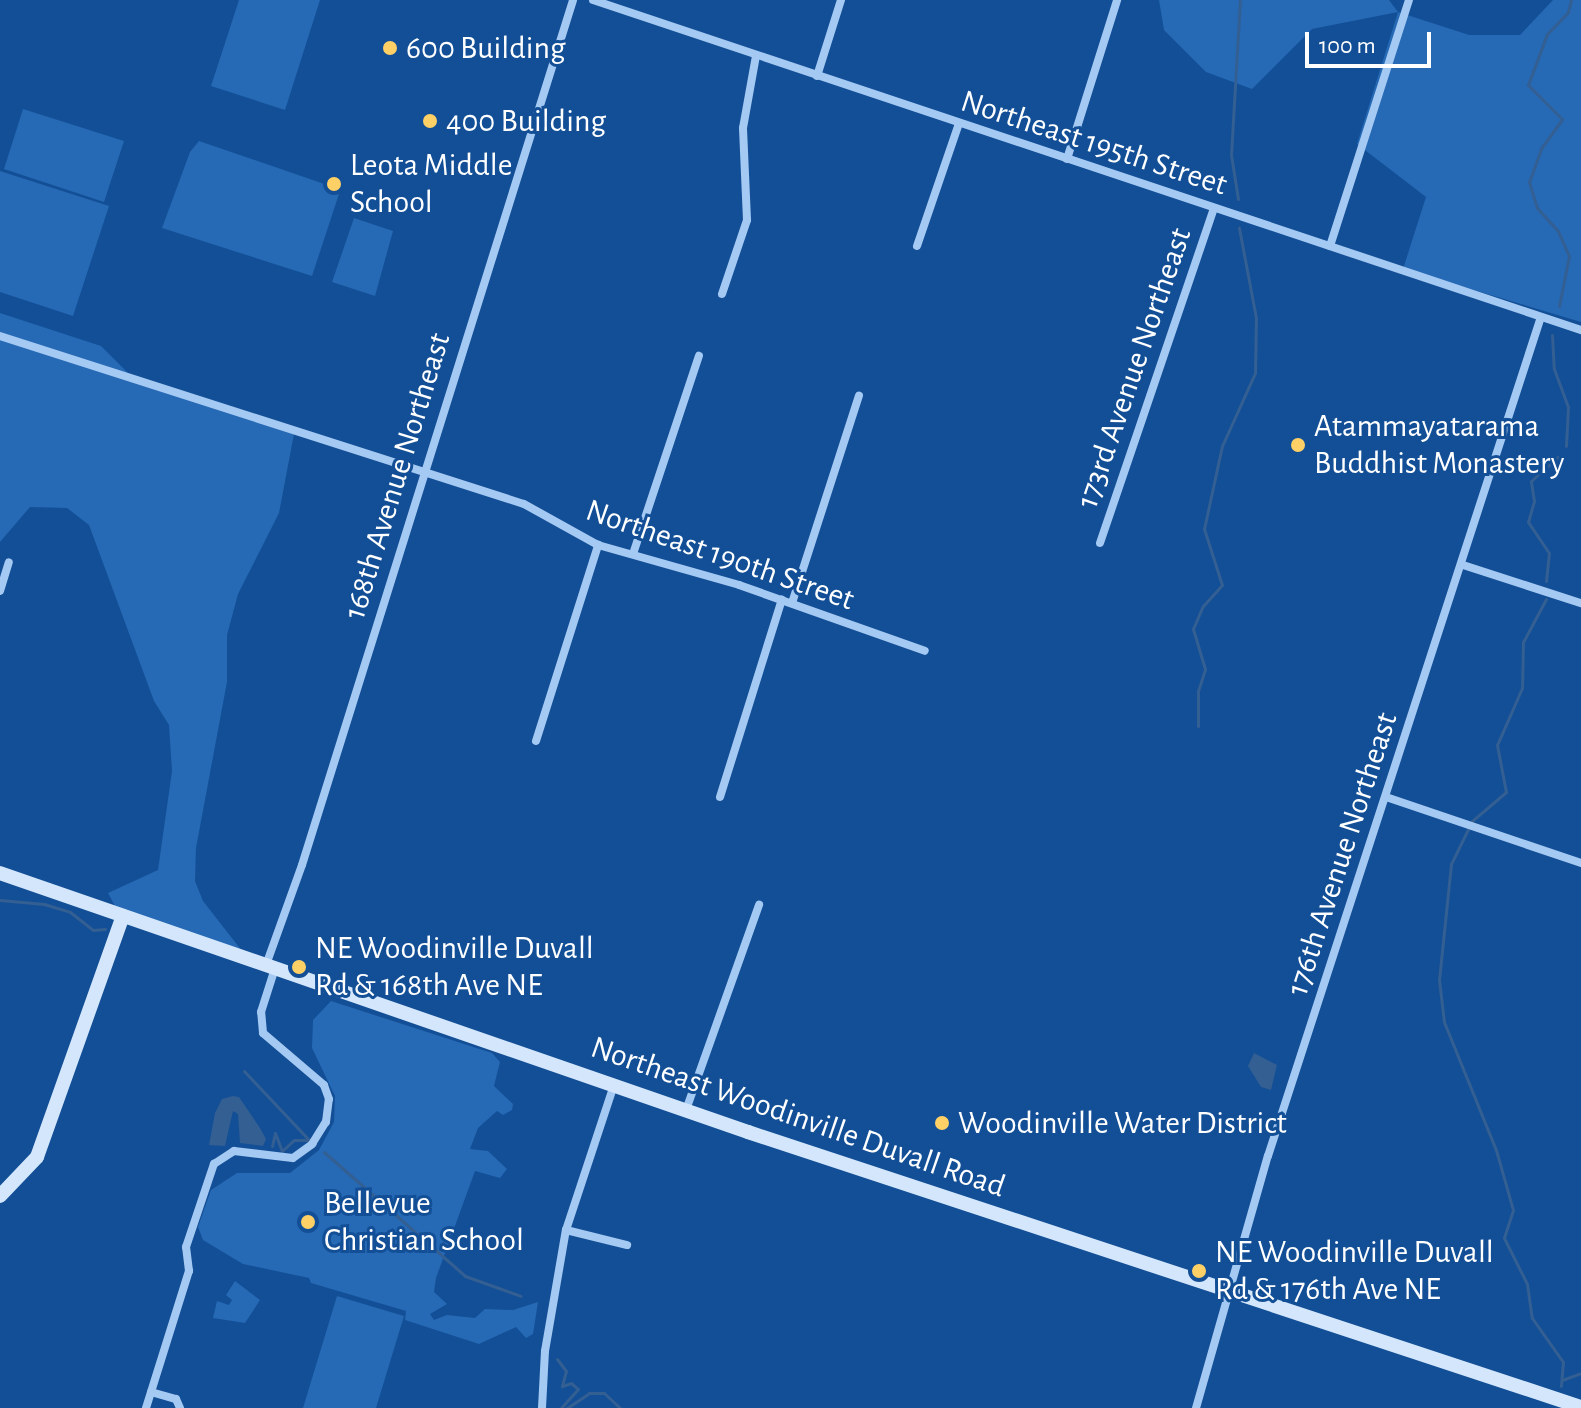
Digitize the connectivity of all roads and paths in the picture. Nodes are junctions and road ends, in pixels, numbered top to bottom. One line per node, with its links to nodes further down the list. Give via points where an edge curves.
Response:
1 (573, 0): 19 (street, 168th Avenue Northeast)
2 (593, 0): 6 (street, Northeast 195th Street)
3 (841, 0): 7 (street)
4 (1117, 0): 9 (street)
5 (1409, 0): 12 (street)
6 (756, 56): 7 (street, Northeast 195th Street); 13 (street, via 743,128 747,220)
7 (817, 76): 8 (street, Northeast 195th Street)
8 (959, 123): 9 (street, Northeast 195th Street); 11 (street)
9 (1067, 159): 10 (street, Northeast 195th Street)
10 (1214, 209): 12 (street, Northeast 195th Street); 20 (street, 173rd Avenue Northeast)
11 (917, 246)
12 (1330, 246): 14 (street, Northeast 195th Street)
13 (722, 294)
14 (1541, 317): 15 (street, Northeast 195th Street); 24 (street, 176th Avenue Northeast)
15 (1581, 330)
16 (0, 336): 19 (street, Northeast 190th Street)
17 (699, 356): 22 (street)
18 (859, 396): 27 (street)
19 (423, 473): 21 (street, Northeast 190th Street, via 524,504); 37 (street, 168th Avenue Northeast)
20 (1100, 543)
21 (598, 545): 22 (street, Northeast 190th Street); 30 (street)
22 (633, 554): 26 (street, Northeast 190th Street)
23 (9, 562): 25 (street)
24 (1463, 565): 28 (street); 32 (street, 176th Avenue Northeast)
25 (0, 591)
26 (782, 599): 27 (street, Northeast 190th Street); 31 (street)
27 (792, 603): 29 (street, Northeast 190th Street)
28 (1581, 603)
29 (925, 651)
30 (536, 741)
31 (720, 797)
32 (1386, 797): 33 (street); 43 (street, 176th Avenue Northeast)
33 (1581, 863)
34 (0, 873): 36 (main road, Northeast Woodinville Duvall Road)
35 (759, 905): 39 (street)
36 (123, 916): 37 (main road, Northeast Woodinville Duvall Road); 40 (main road, via 37,1157)
37 (270, 966): 38 (main road, Northeast Woodinville Duvall Road); 44 (street, 168th Avenue Northeast, via 261,1012 263,1033 324,1085 329,1099 326,1122 312,1144 293,1158 234,1151 214,1164 189,1235 189,1271)
38 (614, 1085): 39 (main road, Northeast Woodinville Duvall Road); 41 (street)
39 (686, 1110): 43 (main road, Northeast Woodinville Duvall Road)
40 (0, 1196)
41 (566, 1230): 42 (street); 48 (street, via 547,1335)
42 (627, 1245)
43 (1226, 1290): 45 (main road, Northeast Woodinville Duvall Road); 49 (street, 176th Avenue Northeast)
44 (151, 1392): 46 (street); 47 (street, via 176,1399)
45 (1581, 1407)
46 (146, 1408)
47 (180, 1408)
48 (542, 1408)
49 (1196, 1408)

